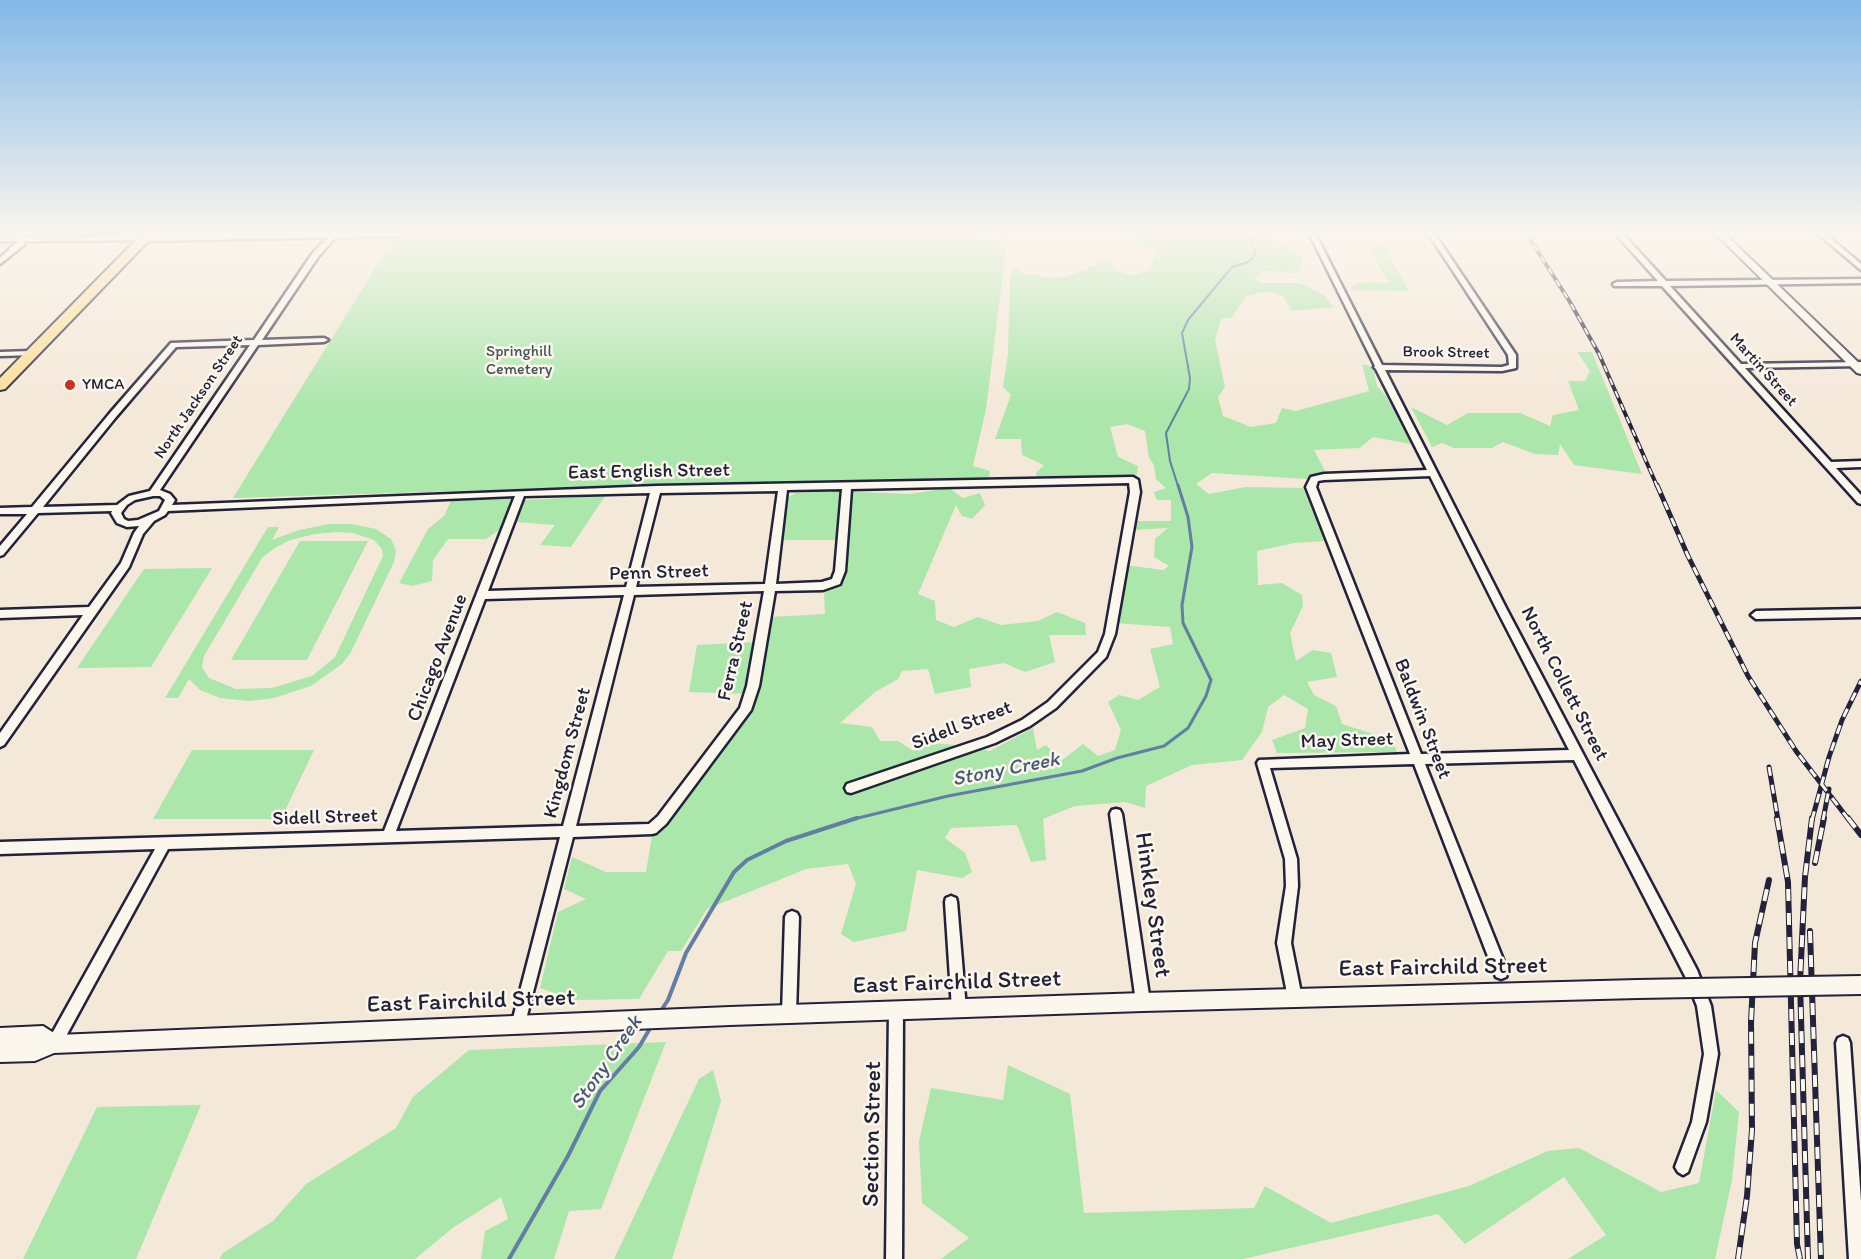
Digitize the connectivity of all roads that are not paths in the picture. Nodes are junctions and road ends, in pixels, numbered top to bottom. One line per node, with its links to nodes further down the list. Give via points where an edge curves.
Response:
1 (92, 292): 10 (main road)
2 (290, 292): 8 (street, North Jackson Street)
3 (1341, 292): 13 (street, North Collett Street)
4 (1470, 292): 13 (street, Brook Street, via 1512,355 1513,366)
5 (1671, 292): 11 (street, Martin Street)
6 (1780, 292): 12 (street)
7 (324, 340): 8 (street)
8 (256, 341): 22 (street, North Jackson Street); 28 (street, via 180,344 169,349)
9 (0, 354): 10 (street)
10 (32, 354): 14 (main road)
11 (1739, 366): 12 (street); 16 (street, Martin Street)
12 (1858, 366)
13 (1378, 367): 17 (street, North Collett Street)
14 (0, 386)
15 (1861, 464): 16 (street)
16 (1828, 465): 24 (street, Martin Street)
17 (1433, 473): 39 (street, North Collett Street); 40 (street, Baldwin Street, via 1314,479 1311,487)
18 (1133, 480): 19 (street, East English Street); 41 (street, Sidell Street, via 1135,492 1113,622 1102,654 1052,705 1026,723 991,740)
19 (847, 485): 20 (street, East English Street); 31 (street, Penn Street, via 836,580 823,586)
20 (783, 486): 21 (street, East English Street); 31 (street, Ferra Street)
21 (656, 489): 23 (street, East English Street); 32 (street, Kingdom Street)
22 (153, 493): 25 (street, via 132,498); 26 (street, via 168,496)
23 (521, 493): 26 (street, East English Street); 33 (street, Chicago Avenue)
24 (1861, 501)
25 (119, 508): 28 (street); 29 (street, via 116,513 120,521)
26 (167, 508): 29 (street)
27 (0, 511): 28 (street)
28 (33, 511): 30 (street)
29 (149, 521): 34 (street)
30 (0, 553)
31 (770, 588): 32 (street, Penn Street); 43 (street, Ferra Street, via 753,686 745,710)
32 (630, 592): 33 (street, Penn Street); 44 (street, Kingdom Street)
33 (482, 595): 45 (street, Chicago Avenue)
34 (93, 611): 36 (street); 38 (street)
35 (1861, 613): 37 (street)
36 (0, 614)
37 (1756, 615)
38 (0, 742)
39 (1577, 755): 40 (street, May Street); 62 (street, North Collett Street, via 1692,975 1704,1006 1711,1054 1699,1122)
40 (1418, 758): 50 (street, Baldwin Street); 52 (street, May Street, via 1263,763 1290,859 1292,886 1284,943)
41 (851, 788)
42 (1116, 814): 53 (street, Hinkley Street)
43 (652, 828): 44 (street, Sidell Street)
44 (567, 832): 45 (street, Sidell Street); 57 (street, Kingdom Street)
45 (388, 836): 46 (street, Sidell Street)
46 (165, 843): 47 (street, Sidell Street); 60 (street)
47 (0, 848)
48 (951, 902): 54 (street)
49 (792, 917): 56 (street)
50 (1501, 972)
51 (1861, 985): 52 (street, East Fairchild Street, bridge)
52 (1295, 998): 53 (street, East Fairchild Street)
53 (1143, 1002): 54 (street, East Fairchild Street)
54 (959, 1009): 55 (street, East Fairchild Street)
55 (896, 1010): 56 (street, East Fairchild Street); 63 (street, Section Street)
56 (789, 1014): 57 (street, East Fairchild Street)
57 (518, 1026): 60 (street, East Fairchild Street)
58 (0, 1037): 60 (street, East Fairchild Street, via 43,1035)
59 (1843, 1043): 64 (street)
60 (54, 1044): 61 (street, East Fairchild Street, via 35,1052)
61 (0, 1053)
62 (1683, 1167)
63 (894, 1259)
64 (1857, 1259)

